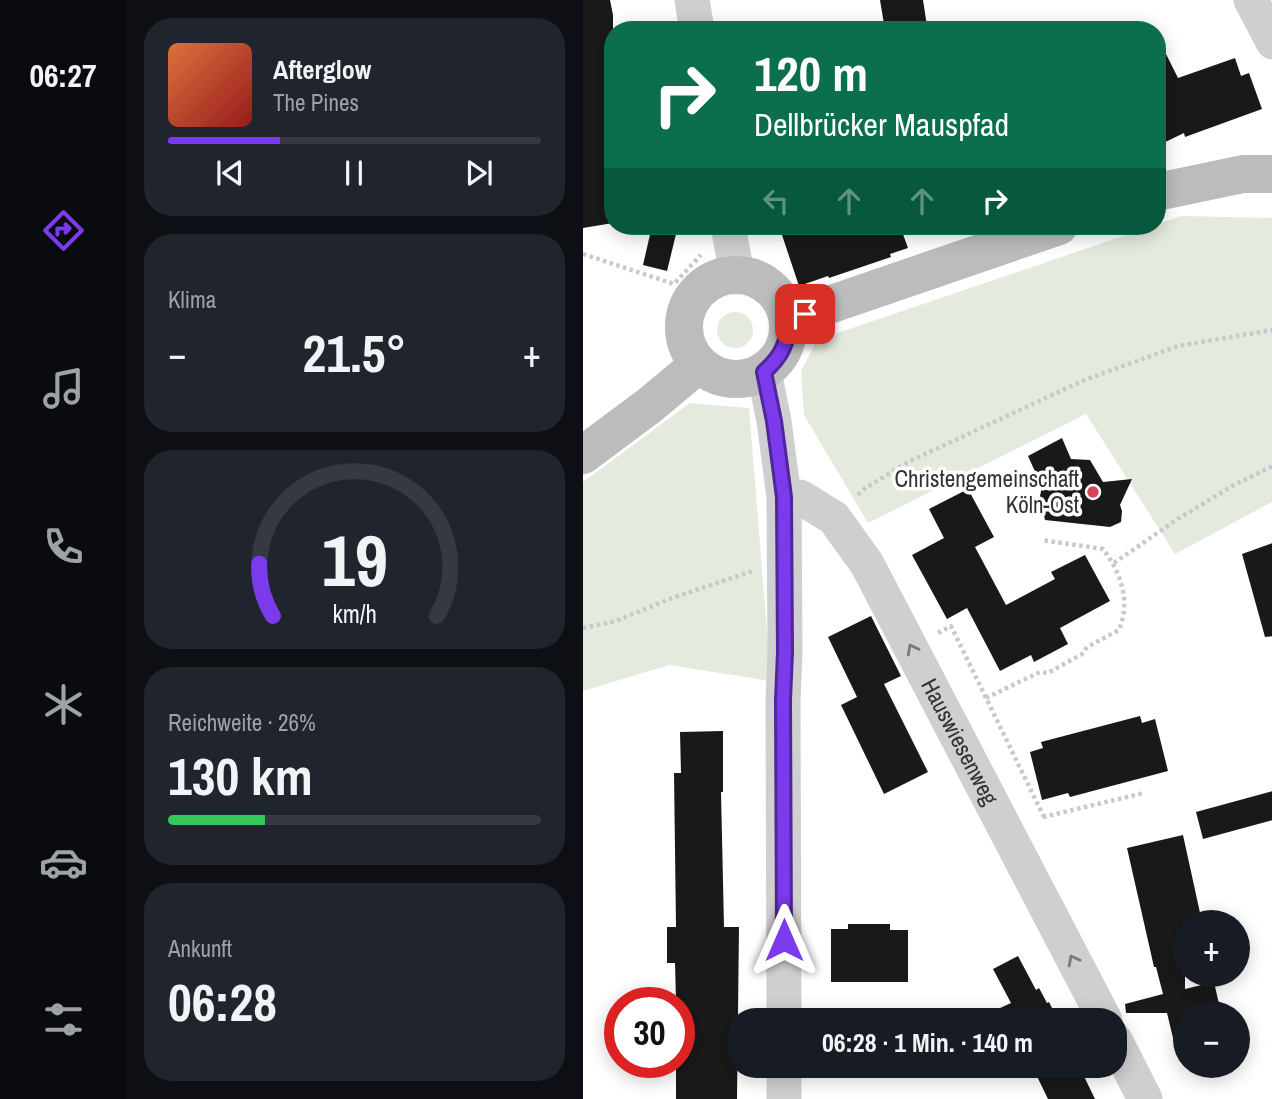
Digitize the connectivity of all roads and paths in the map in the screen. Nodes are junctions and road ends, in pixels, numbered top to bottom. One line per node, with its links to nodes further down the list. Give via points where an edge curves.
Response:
1 (692, 0): 3 (street)
2 (1251, 0): 4 (street)
3 (696, 21)
4 (1272, 42)
5 (1272, 174): 6 (main road, via 1243,174)
6 (1166, 190)
7 (730, 235): 11 (street)
8 (1033, 235): 12 (main road)
9 (703, 253): 10 (path, via 674,284)
10 (583, 254)
11 (737, 274): 12 (main road, via 755,277 771,287 783,302); 14 (main road, via 719,276 704,285 685,314 689,350)
12 (788, 319): 15 (main road, via 784,349)
13 (1272, 330): 19 (path, via 1178,346 1082,382 908,462 864,489)
14 (699, 364): 15 (main road, via 730,379); 16 (main road)
15 (764, 372): 18 (street)
16 (583, 455)
17 (1272, 466): 22 (path, via 1187,513)
18 (784, 497): 19 (street, Hauswiesenweg, via 800,497); 21 (street)
19 (834, 518): 24 (street, Hauswiesenweg, via 867,564)
20 (1041, 540): 22 (path, via 1103,549)
21 (784, 561): 23 (path, via 672,597 616,621); 29 (street)
22 (1114, 563): 25 (path, via 1124,589 1125,616 1119,630 1048,673 1040,671)
23 (583, 628)
24 (910, 647): 25 (path, via 951,626); 28 (street, Hauswiesenweg, one-way to 24)
25 (986, 698): 27 (path)
26 (1144, 793): 27 (path)
27 (1044, 817): 28 (path)
28 (1005, 826): 30 (street, Hauswiesenweg, one-way to 28)
29 (784, 1008)
30 (1099, 1008)
31 (1127, 1064): 34 (street)
32 (784, 1078): 33 (street)
33 (784, 1099)
34 (1145, 1099)

